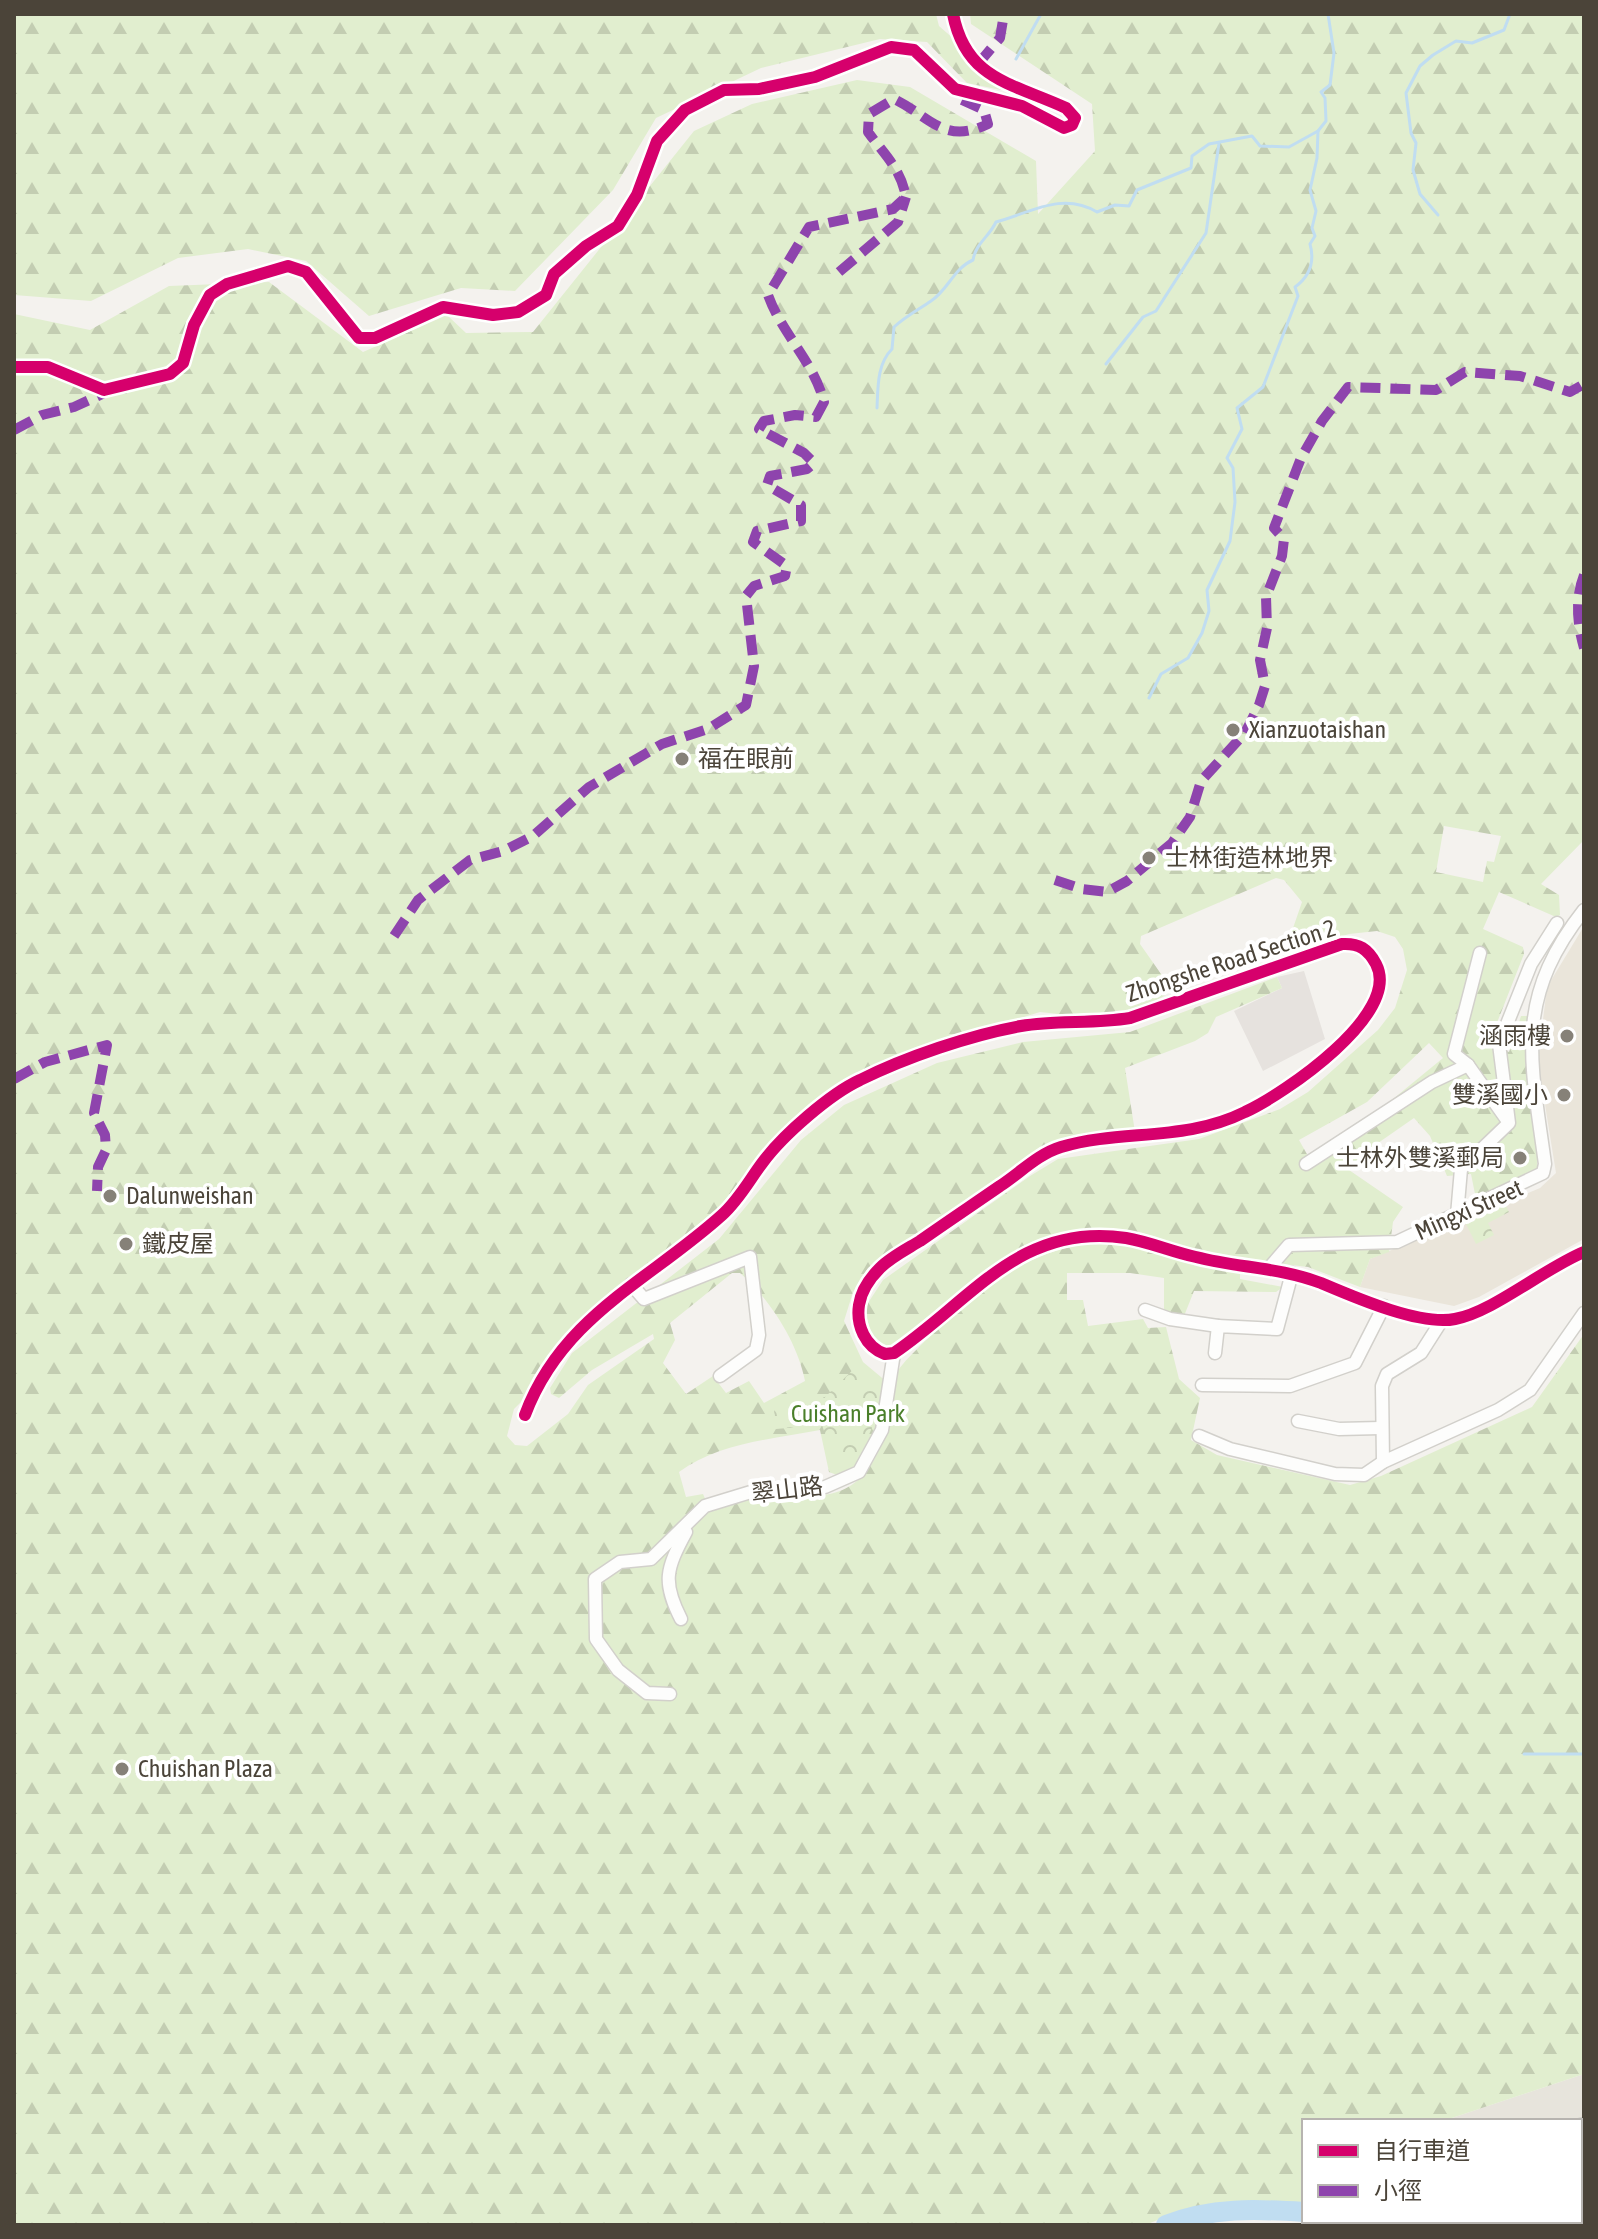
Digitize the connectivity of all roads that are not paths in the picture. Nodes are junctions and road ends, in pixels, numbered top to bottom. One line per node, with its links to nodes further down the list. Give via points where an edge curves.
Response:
1 (953, 14): 2 (street, via 965,54 992,75 1066,108 1075,118 1072,125 1064,128 1022,106 955,89 914,50 891,47 815,77 724,90 685,110 657,141 637,195 618,226 575,255 554,274 546,295 518,312 493,315 443,307 375,338 359,338 306,272 288,266 227,284 210,295 183,363 170,374 104,390 48,367)
2 (14, 367)
3 (1584, 910): 9 (street, Mingxi Street, via 1540,980 1531,1053 1543,1173)
4 (1557, 923): 7 (street, via 1531,964 1499,1044)
5 (1480, 953): 6 (street, via 1454,1054)
6 (1468, 1065): 7 (street); 8 (street, via 1432,1082)
7 (1509, 1123): 9 (street, via 1461,1169)
8 (1306, 1164)
9 (1457, 1215): 11 (street, Mingxi Street, via 1397,1242 1289,1245)
10 (1584, 1252): 17 (street, via 1545,1269 1477,1313)
11 (1270, 1267): 12 (street); 19 (street, via 1198,1258 1125,1238 1074,1238 1008,1263)
12 (1292, 1273): 14 (street); 18 (street, via 1277,1329)
13 (631, 1284): 19 (street, Zhongshe Road Section 2, via 724,1214 765,1158 857,1081 1022,1026 1130,1018 1342,944 1355,943 1371,955 1381,982 1371,1010 1277,1094 1244,1113 1190,1130 1058,1148 883,1266 864,1290 858,1312 864,1336 876,1351); 21 (street, via 644,1299 750,1257 756,1350); 23 (street, Zhongshe Road Section 2, via 561,1347)
14 (1384, 1306): 17 (street); 22 (street, via 1355,1363 1290,1386)
15 (1145, 1310): 18 (street)
16 (1584, 1313): 27 (street, via 1530,1390)
17 (1442, 1320): 25 (street, via 1421,1353 1387,1374)
18 (1218, 1326): 20 (street)
19 (894, 1353): 28 (street, 翠山路, via 882,1430 859,1472 825,1487 764,1488 705,1506)
20 (1215, 1353)
21 (720, 1376)
22 (1202, 1385)
23 (525, 1415)
24 (1298, 1421): 25 (street, via 1339,1429)
25 (1380, 1428): 27 (street)
26 (1199, 1436): 27 (street, via 1230,1449 1335,1474 1364,1475)
27 (1383, 1462)
28 (692, 1523): 29 (street, via 675,1553 667,1590); 30 (street, 翠山路, via 651,1559 620,1562 595,1579 596,1639 618,1670 647,1693)
29 (681, 1619)
30 (670, 1694)

